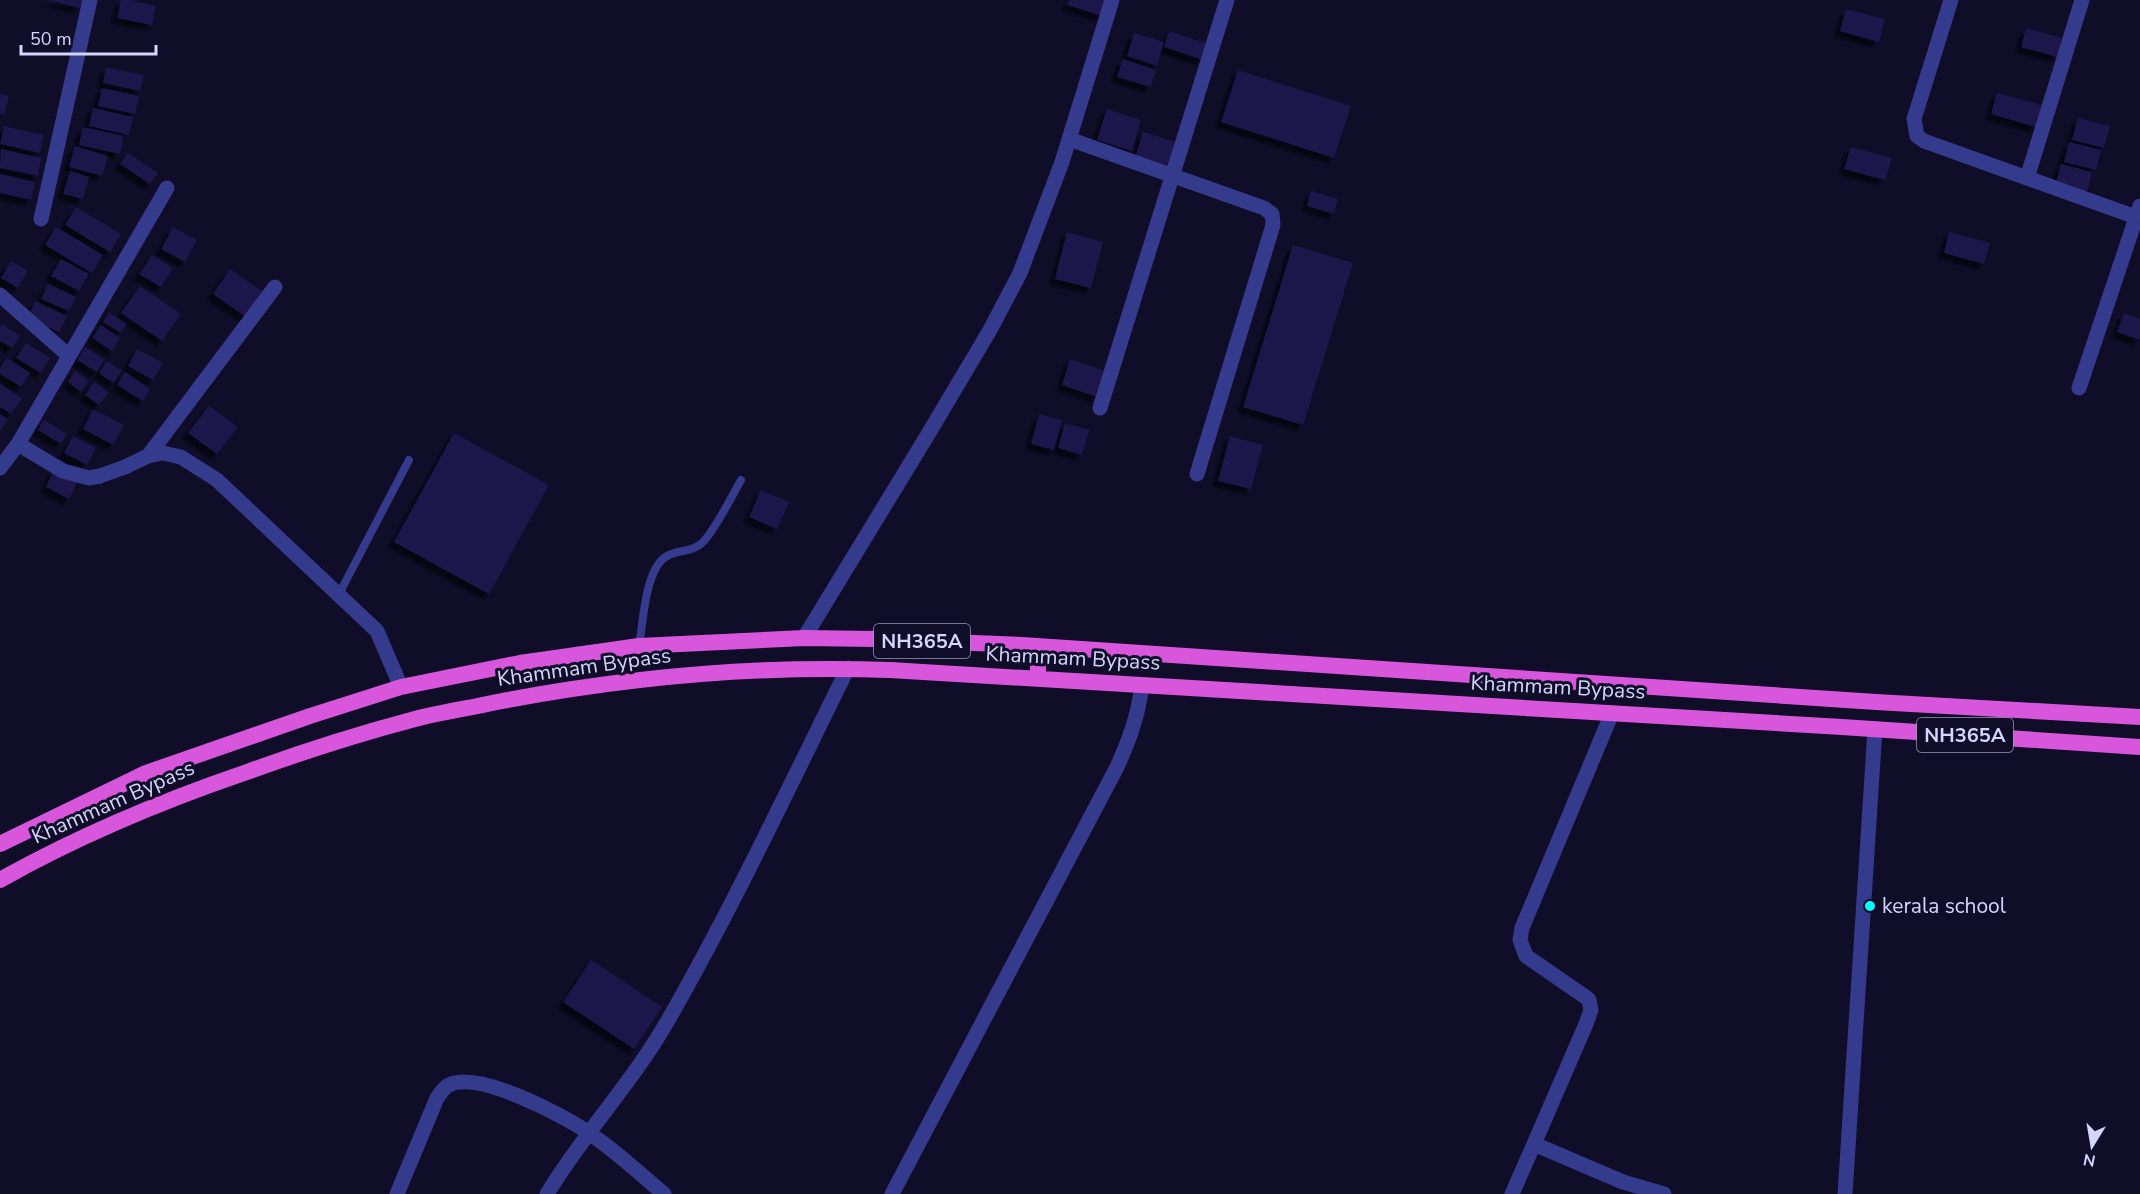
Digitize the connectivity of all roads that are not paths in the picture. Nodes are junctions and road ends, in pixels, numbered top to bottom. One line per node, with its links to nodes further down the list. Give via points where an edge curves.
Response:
1 (90, 0): 11 (street)
2 (1112, 0): 6 (street)
3 (1227, 0): 7 (street)
4 (1951, 0): 8 (street, via 1914,119 1914,131 1924,141)
5 (2082, 0): 8 (street)
6 (1069, 139): 7 (street); 24 (street, via 1020,273 990,330)
7 (1173, 176): 16 (street); 21 (street, via 1264,208 1273,219)
8 (2027, 178): 10 (street)
9 (167, 188): 14 (street)
10 (2138, 211): 15 (street)
11 (41, 219)
12 (275, 287): 18 (street)
13 (0, 295): 14 (street)
14 (68, 355): 17 (street)
15 (2079, 388)
16 (1100, 408)
17 (18, 444): 18 (street, via 63,471 90,478); 20 (street)
18 (148, 456): 23 (street, via 163,453 181,457 217,480)
19 (409, 459): 23 (lane)
20 (0, 468)
21 (1197, 474)
22 (741, 480): 25 (lane, via 700,546 673,553 658,564 647,595)
23 (339, 594): 30 (street, via 377,631)
24 (804, 638): 25 (highway, Khammam Bypass / NH365A); 26 (highway, Khammam Bypass / NH365A)
25 (639, 646): 30 (highway, Khammam Bypass / NH365A, via 520,663)
26 (1038, 646): 28 (highway); 32 (highway, Khammam Bypass / NH365A)
27 (848, 668): 28 (highway, Khammam Bypass / NH365A); 36 (highway, Khammam Bypass / NH365A, via 747,670 652,678 417,718 305,751 170,799); 37 (street, via 735,898 666,1024)
28 (1038, 678): 29 (highway, Khammam Bypass / NH365A)
29 (1142, 685): 31 (highway, Khammam Bypass / NH365A); 43 (street, via 1135,726 1117,767)
30 (401, 687): 35 (highway, Khammam Bypass / NH365A, via 146,773)
31 (1612, 713): 33 (highway, Khammam Bypass / NH365A); 38 (street, via 1522,928 1520,940 1526,956 1587,998 1591,1005)
32 (2140, 717)
33 (1875, 729): 34 (highway, Khammam Bypass / NH365A); 46 (street)
34 (2140, 747)
35 (0, 844)
36 (0, 880)
37 (590, 1134): 40 (street, via 534,1101 497,1089 456,1083 443,1089 437,1098); 41 (street); 42 (street)
38 (1534, 1144): 39 (street); 44 (street)
39 (1632, 1190): 45 (street)
40 (397, 1194)
41 (547, 1194)
42 (664, 1194)
43 (892, 1194)
44 (1512, 1194)
45 (1664, 1194)
46 (1845, 1194)

